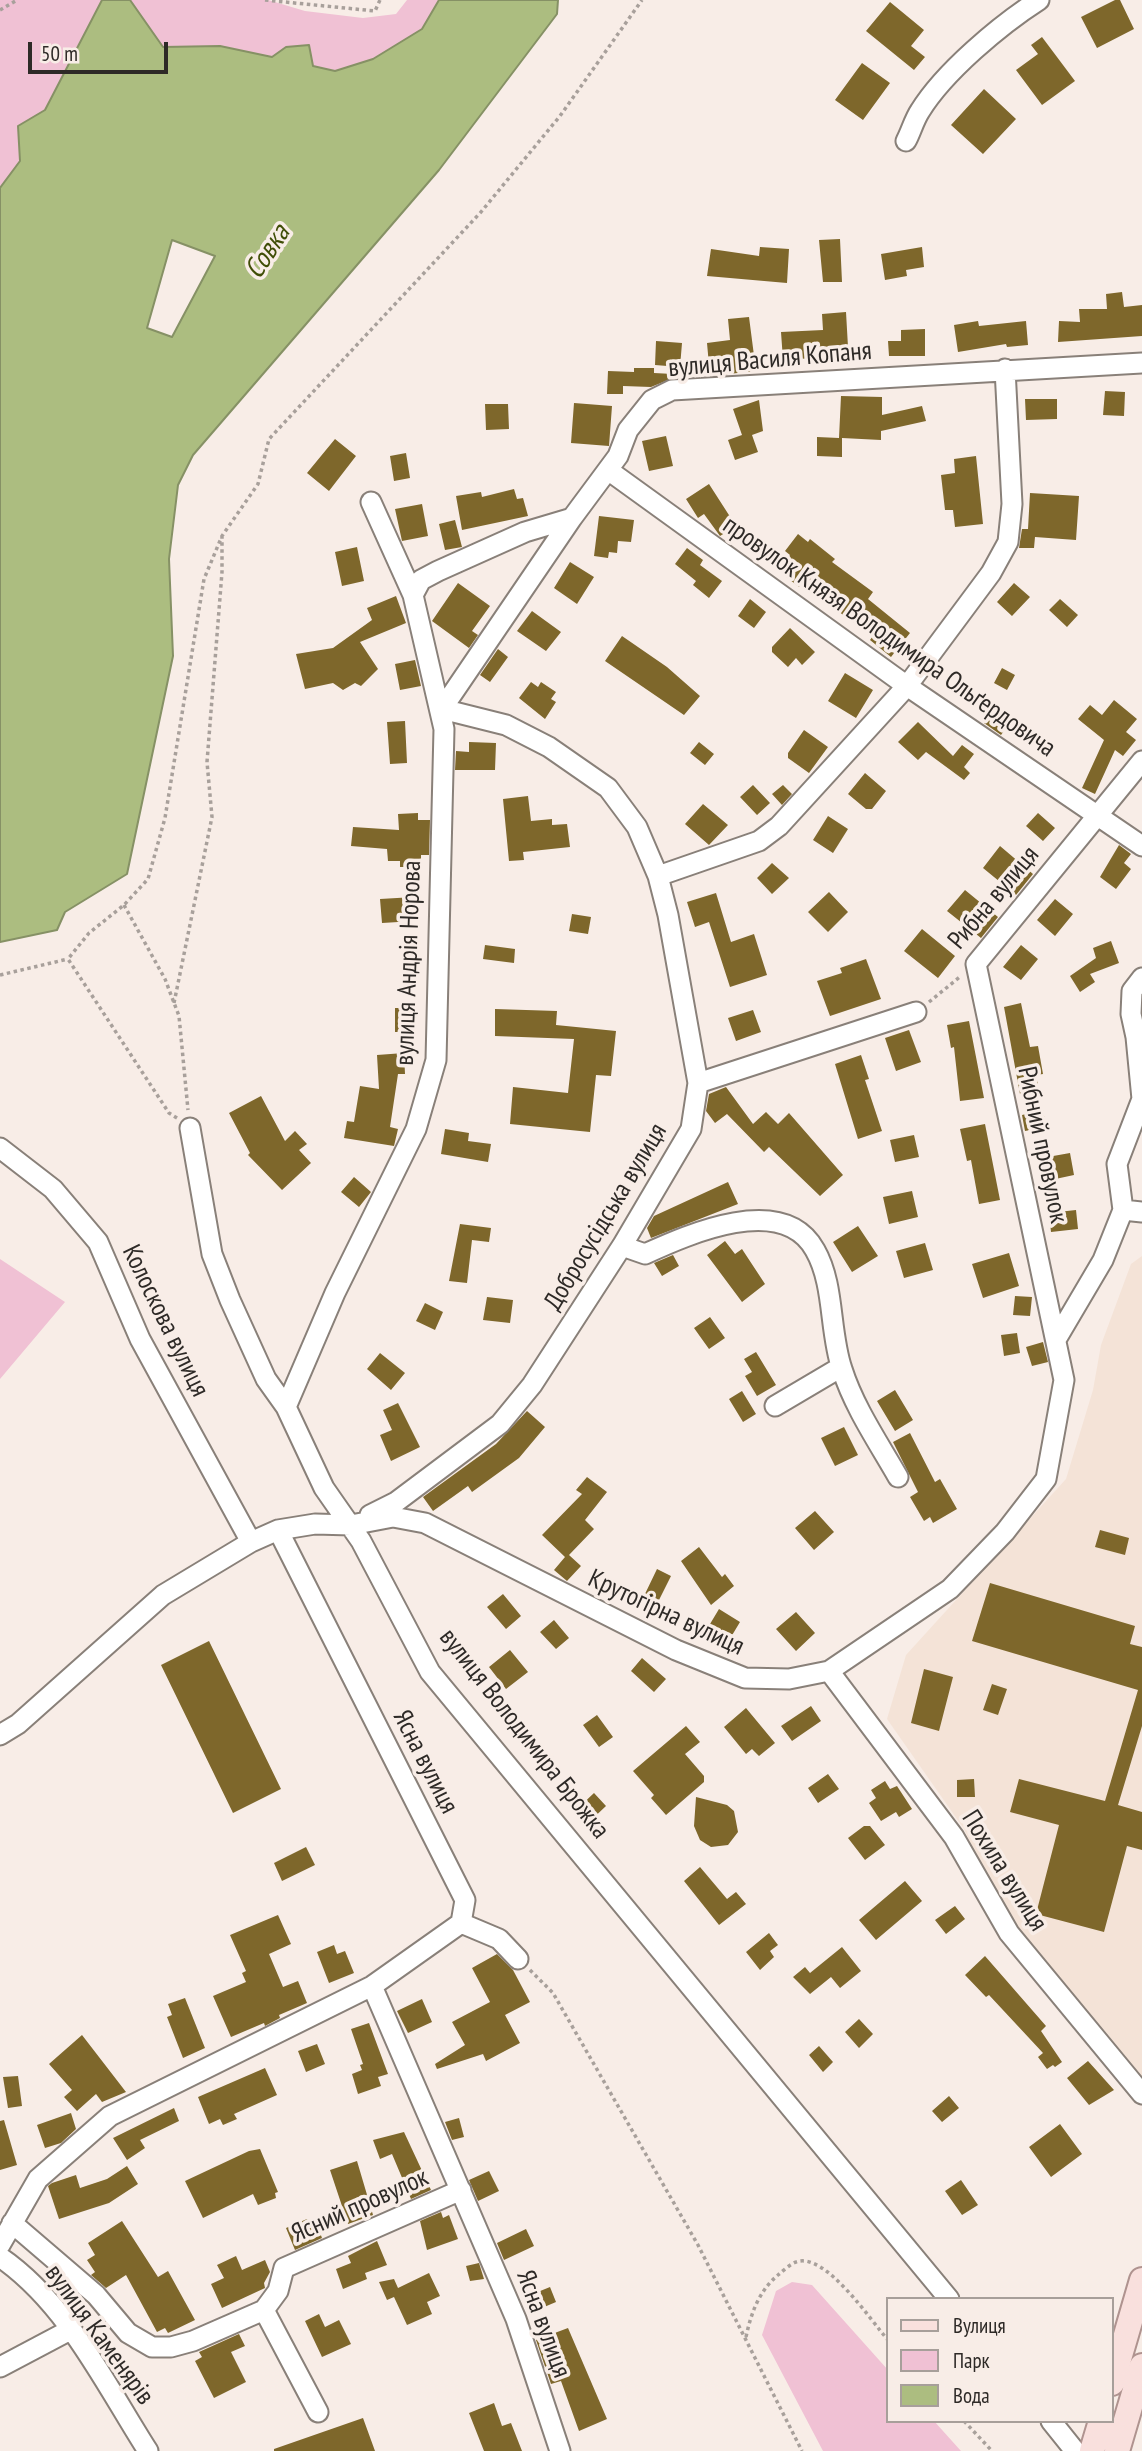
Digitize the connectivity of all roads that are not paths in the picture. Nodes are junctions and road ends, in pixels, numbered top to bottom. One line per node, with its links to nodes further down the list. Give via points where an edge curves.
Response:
1 (1039, 0): 2 (street, via 948,78 919,111)
2 (906, 141)
3 (1142, 363): 4 (street, вулиця Василя Копаня)
4 (1005, 369): 5 (street, вулиця Василя Копаня, via 672,390 652,400 628,430); 9 (street, via 1012,504 1008,542 991,573)
5 (608, 470): 7 (street, вулиця Василя Копаня); 9 (street, провулок Князя Володимира Ольґердовича)
6 (371, 502): 8 (street, вулиця Андрія Норова)
7 (572, 518): 8 (street, via 524,532 438,571 421,580); 10 (street, вулиця Василя Копаня)
8 (414, 595): 10 (street, вулиця Андрія Норова)
9 (907, 686): 12 (street, провулок Князя Володимира Ольґердовича); 14 (street, via 779,826 759,841)
10 (442, 709): 14 (street, Добросусідська вулиця, via 506,725 549,747 608,788 637,827); 26 (street, вулиця Андрія Норова, via 436,1060 416,1129 335,1293)
11 (1142, 761): 12 (street, Рибна вулиця)
12 (1100, 815): 13 (street, провулок Князя Володимира Ольґердовича); 15 (street, Рибна вулиця)
13 (1142, 846)
14 (658, 876): 18 (street, Добросусідська вулиця)
15 (976, 964): 23 (street, Рибний провулок)
16 (1142, 978): 21 (street, via 1132,991 1131,1014 1142,1099 1117,1164)
17 (916, 1012): 18 (street)
18 (698, 1083): 22 (street, Добросусідська вулиця, via 691,1129)
19 (190, 1128): 26 (street, вулиця Володимира Брожка, via 212,1254 266,1379)
20 (0, 1148): 30 (street, Колоскова вулиця, via 53,1189 98,1242 141,1339)
21 (1132, 1211): 23 (street)
22 (622, 1246): 24 (street, via 645,1254 715,1226 757,1219 798,1230 815,1249 824,1273); 28 (street, Добросусідська вулиця, via 532,1385 500,1424 396,1502)
23 (1057, 1338): 31 (street, Крутогірна вулиця, via 1064,1380 1046,1479 1005,1532 950,1589)
24 (841, 1367): 25 (street); 27 (street)
25 (775, 1406)
26 (286, 1407): 28 (street, вулиця Володимира Брожка, via 324,1488)
27 (898, 1477)
28 (351, 1525): 29 (street, Крутогірна вулиця, via 314,1524); 31 (street, Крутогірна вулиця, via 393,1517 425,1523 676,1650 745,1678 789,1679); 42 (street, вулиця Володимира Брожка, via 430,1672)
29 (278, 1530): 30 (street, Крутогірна вулиця); 33 (street, Ясна вулиця, via 465,1900)
30 (251, 1542): 32 (street, Крутогірна вулиця, via 163,1595)
31 (829, 1671): 36 (street, Похила вулиця, via 954,1837 1009,1933)
32 (0, 1735)
33 (461, 1923): 34 (street, via 499,1939); 35 (street)
34 (518, 1959)
35 (372, 1986): 37 (street, Ясна вулиця); 38 (street, via 110,2116 38,2179)
36 (1142, 2094)
37 (461, 2190): 43 (street, Ясний провулок, via 284,2268 278,2291); 55 (street, Ясна вулиця, via 516,2319)
38 (12, 2223): 39 (street); 43 (street, via 96,2295 128,2333 152,2347 193,2341)
39 (0, 2245)
40 (0, 2257): 44 (street, вулиця Каменярів, via 29,2277)
41 (1142, 2280): 47 (main road)
42 (947, 2297)
43 (264, 2310): 48 (street)
44 (70, 2330): 46 (street); 54 (street, вулиця Каменярів)
45 (1142, 2366): 49 (main road)
46 (0, 2367)
47 (1114, 2376)
48 (318, 2412)
49 (1114, 2420)
50 (1053, 2423): 56 (street)
51 (1112, 2423): 57 (main road)
52 (1113, 2423): 58 (main road)
53 (1114, 2423): 59 (main road)
54 (148, 2451)
55 (560, 2451)
56 (1075, 2451)
57 (1092, 2451)
58 (1117, 2451)
59 (1130, 2451)

